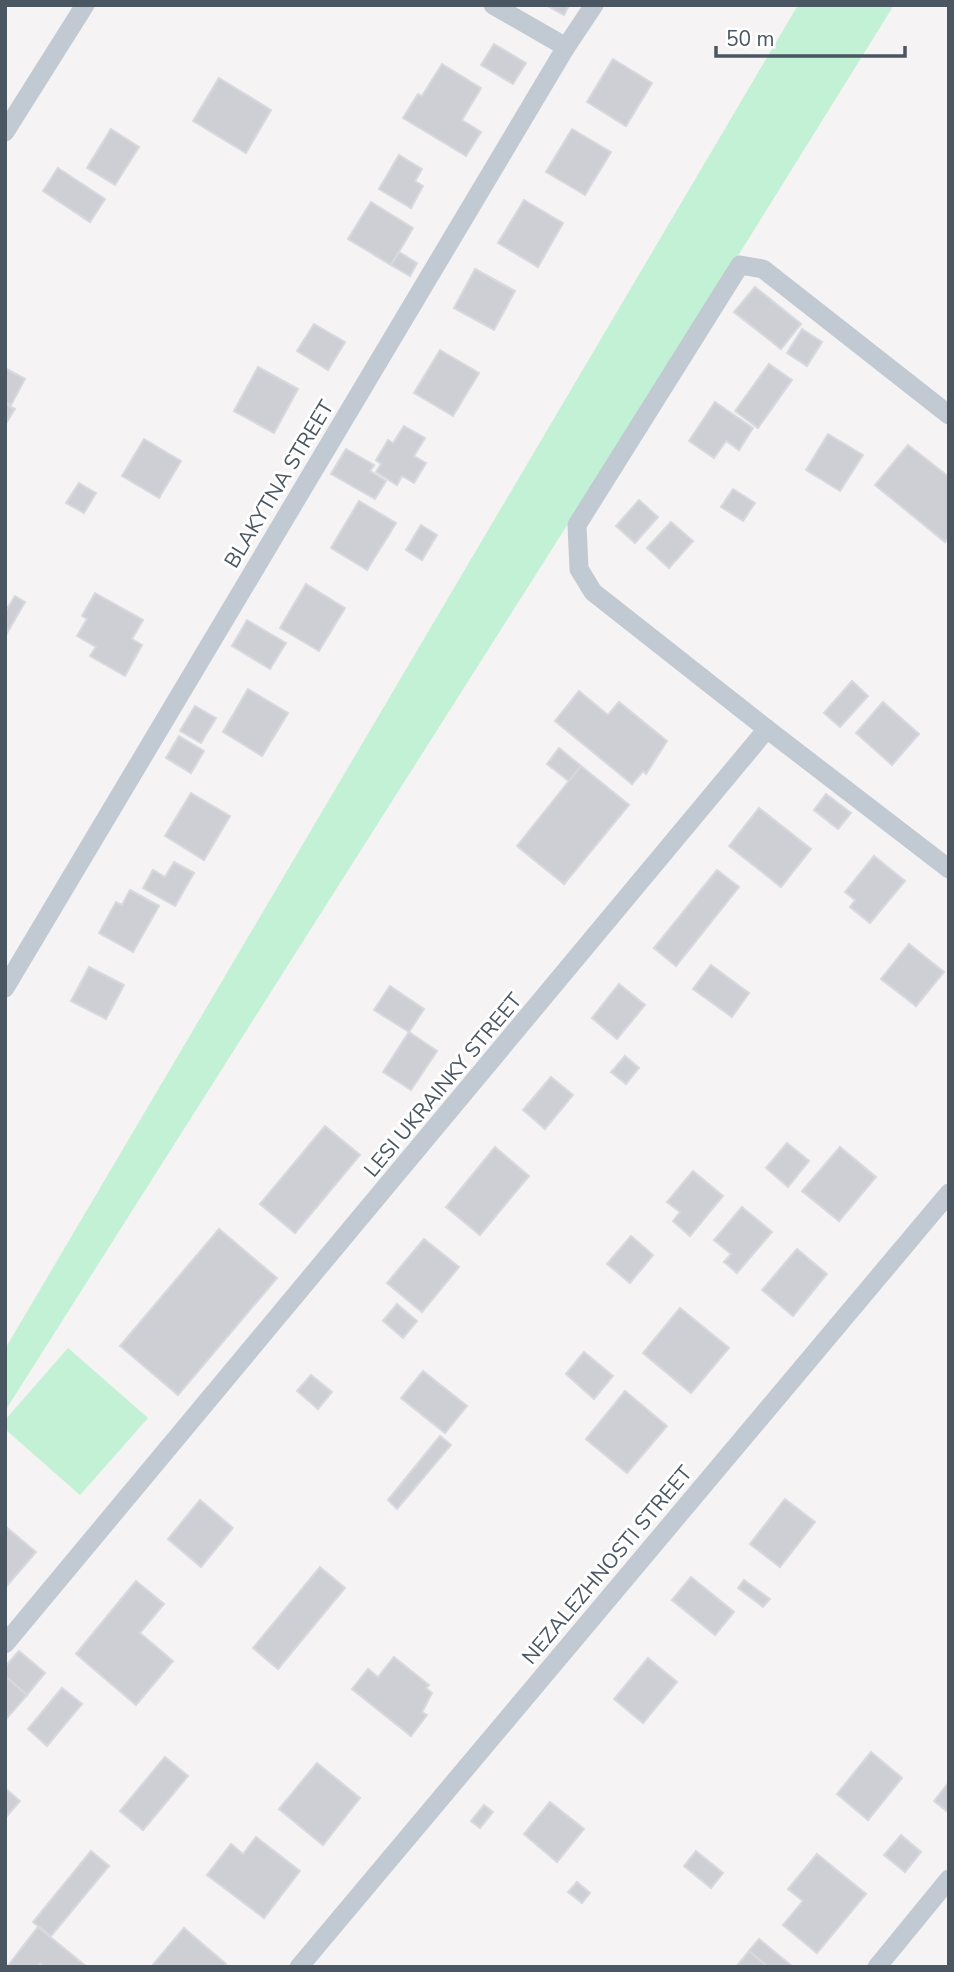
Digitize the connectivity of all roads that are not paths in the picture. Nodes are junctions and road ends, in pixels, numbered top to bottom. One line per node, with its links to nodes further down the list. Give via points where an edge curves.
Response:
1 (85, 5): 5 (street)
2 (493, 5): 4 (street)
3 (594, 5): 4 (street, BLAKYTNA STREET)
4 (566, 47): 9 (street, BLAKYTNA STREET)
5 (5, 132)
6 (949, 415): 7 (street, via 763,269 740,264 577,525 579,569 593,592)
7 (767, 729): 8 (street); 11 (street, LESI UKRAINKY STREET)
8 (949, 869)
9 (5, 988)
10 (949, 1193): 13 (street, NEZALEZHNOSTI STREET)
11 (5, 1644)
12 (949, 1879): 14 (street)
13 (299, 1967)
14 (877, 1967)

